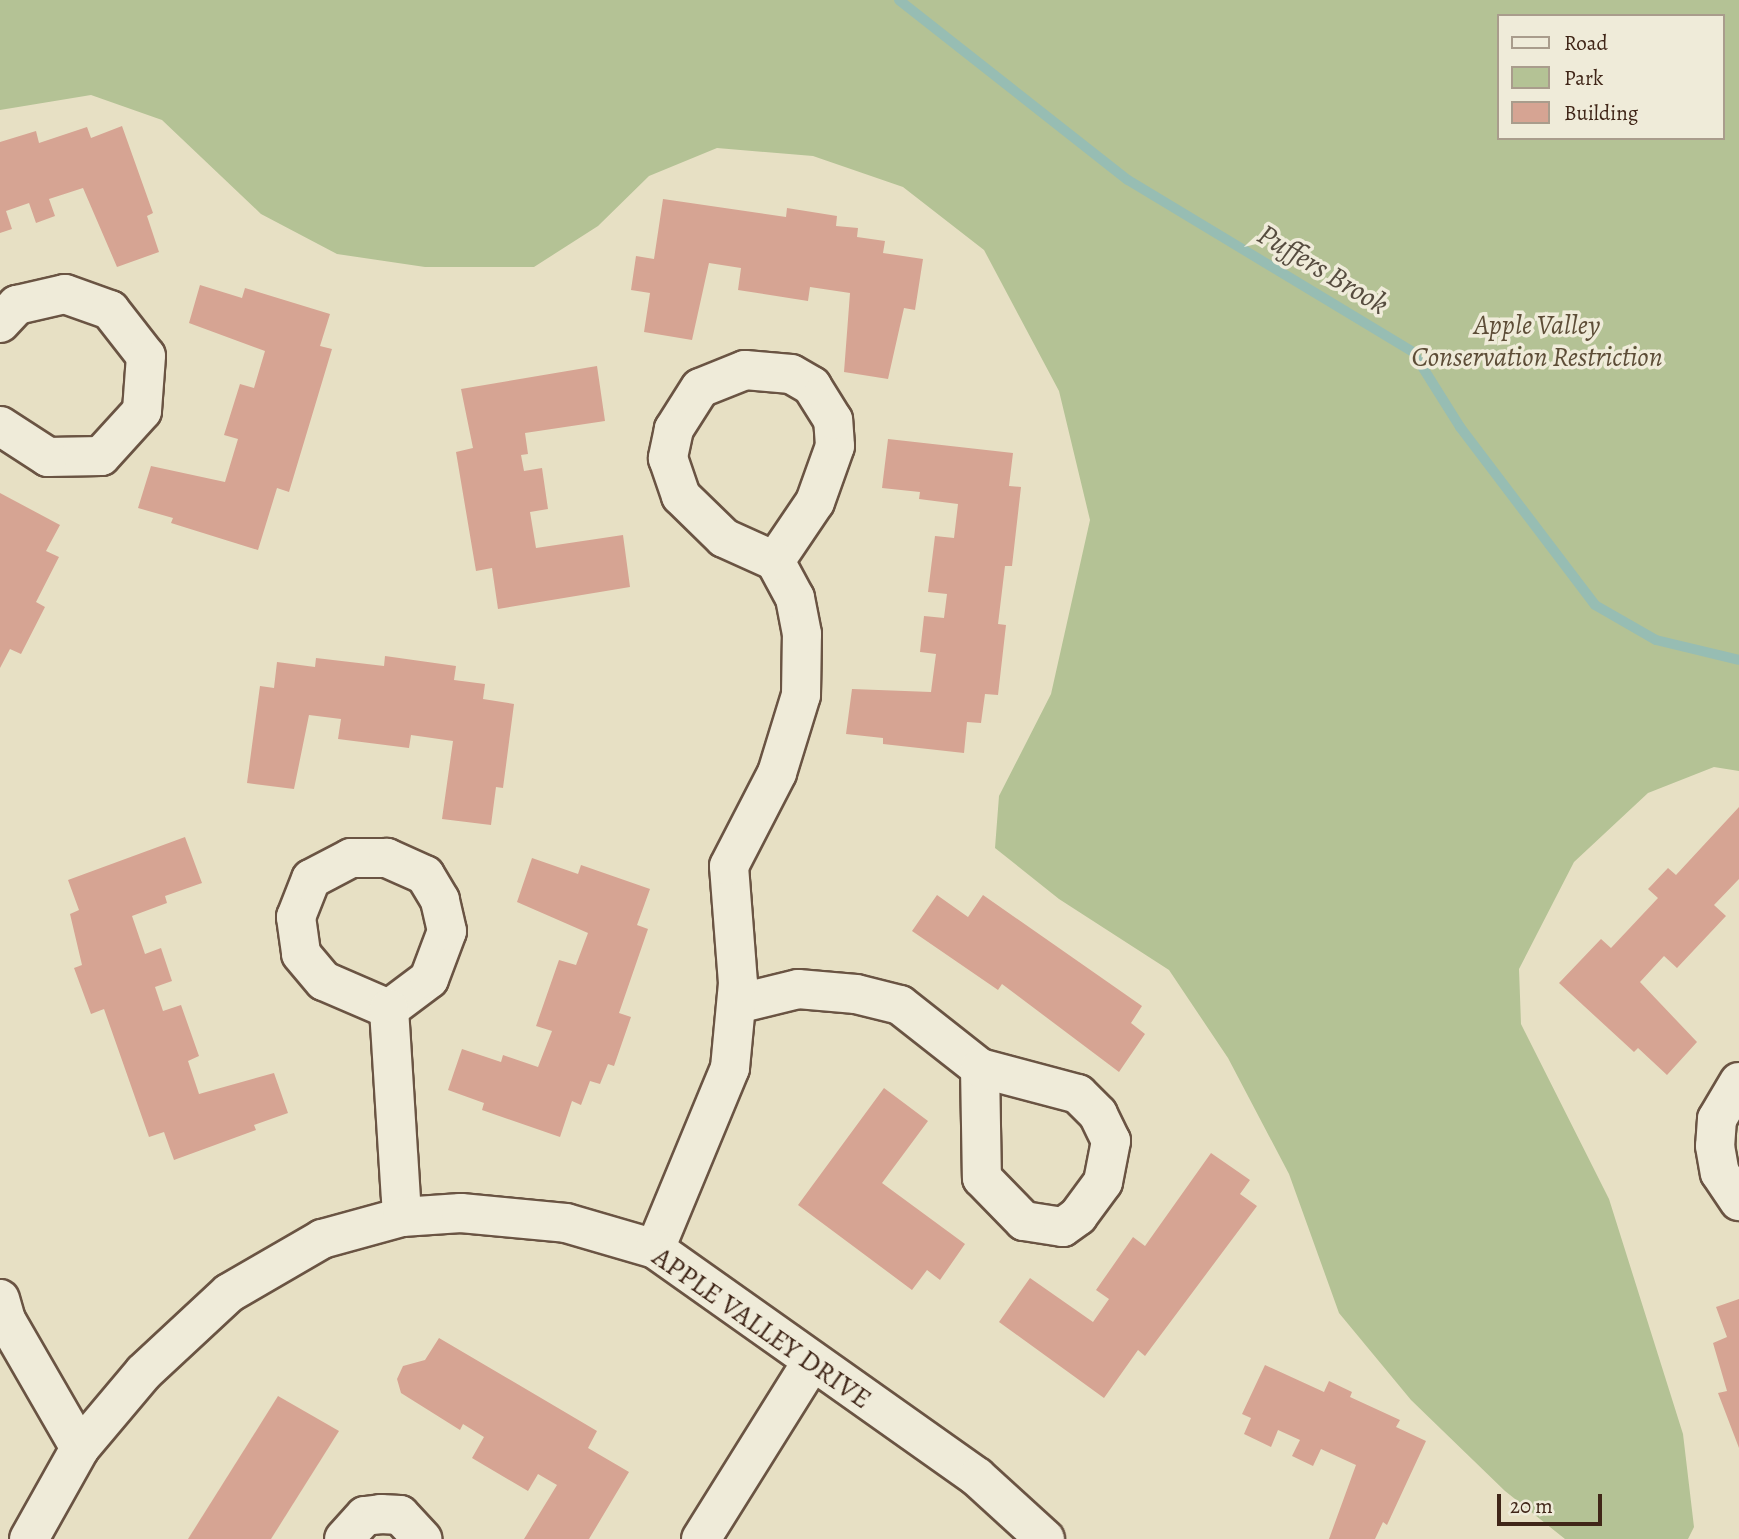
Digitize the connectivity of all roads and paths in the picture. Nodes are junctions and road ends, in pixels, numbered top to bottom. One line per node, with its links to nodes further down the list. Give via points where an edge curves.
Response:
1 (0, 323): 2 (street, via 17,305 65,293 110,310 146,356 142,411 101,456 48,457)
2 (0, 426)
3 (775, 561): 3 (street, via 724,538 681,496 668,458 674,429 699,388 745,370 791,374 812,386 833,420 835,446 815,502); 4 (street, via 795,598 802,634 801,695 777,773 729,866)
4 (737, 1004): 6 (street, via 798,989 900,1005); 10 (street, via 727,1077)
5 (388, 1009): 9 (street)
6 (980, 1068)
7 (1739, 1082): 8 (street, via 1717,1119 1715,1146 1720,1173)
8 (1739, 1202)
9 (402, 1217): 10 (street, APPLE VALLEY DRIVE, via 461,1213 566,1223); 13 (street, APPLE VALLEY DRIVE, via 314,1241 229,1293 144,1372)
10 (655, 1249): 12 (street, APPLE VALLEY DRIVE)
11 (0, 1299): 13 (street, via 6,1320)
12 (811, 1363): 17 (street); 18 (street, APPLE VALLEY DRIVE, via 977,1477)
13 (80, 1448): 14 (street, APPLE VALLEY DRIVE)
14 (29, 1539)
15 (344, 1539): 16 (street, via 365,1516 381,1514 400,1516)
16 (422, 1539)
17 (701, 1539)
18 (1045, 1539)

